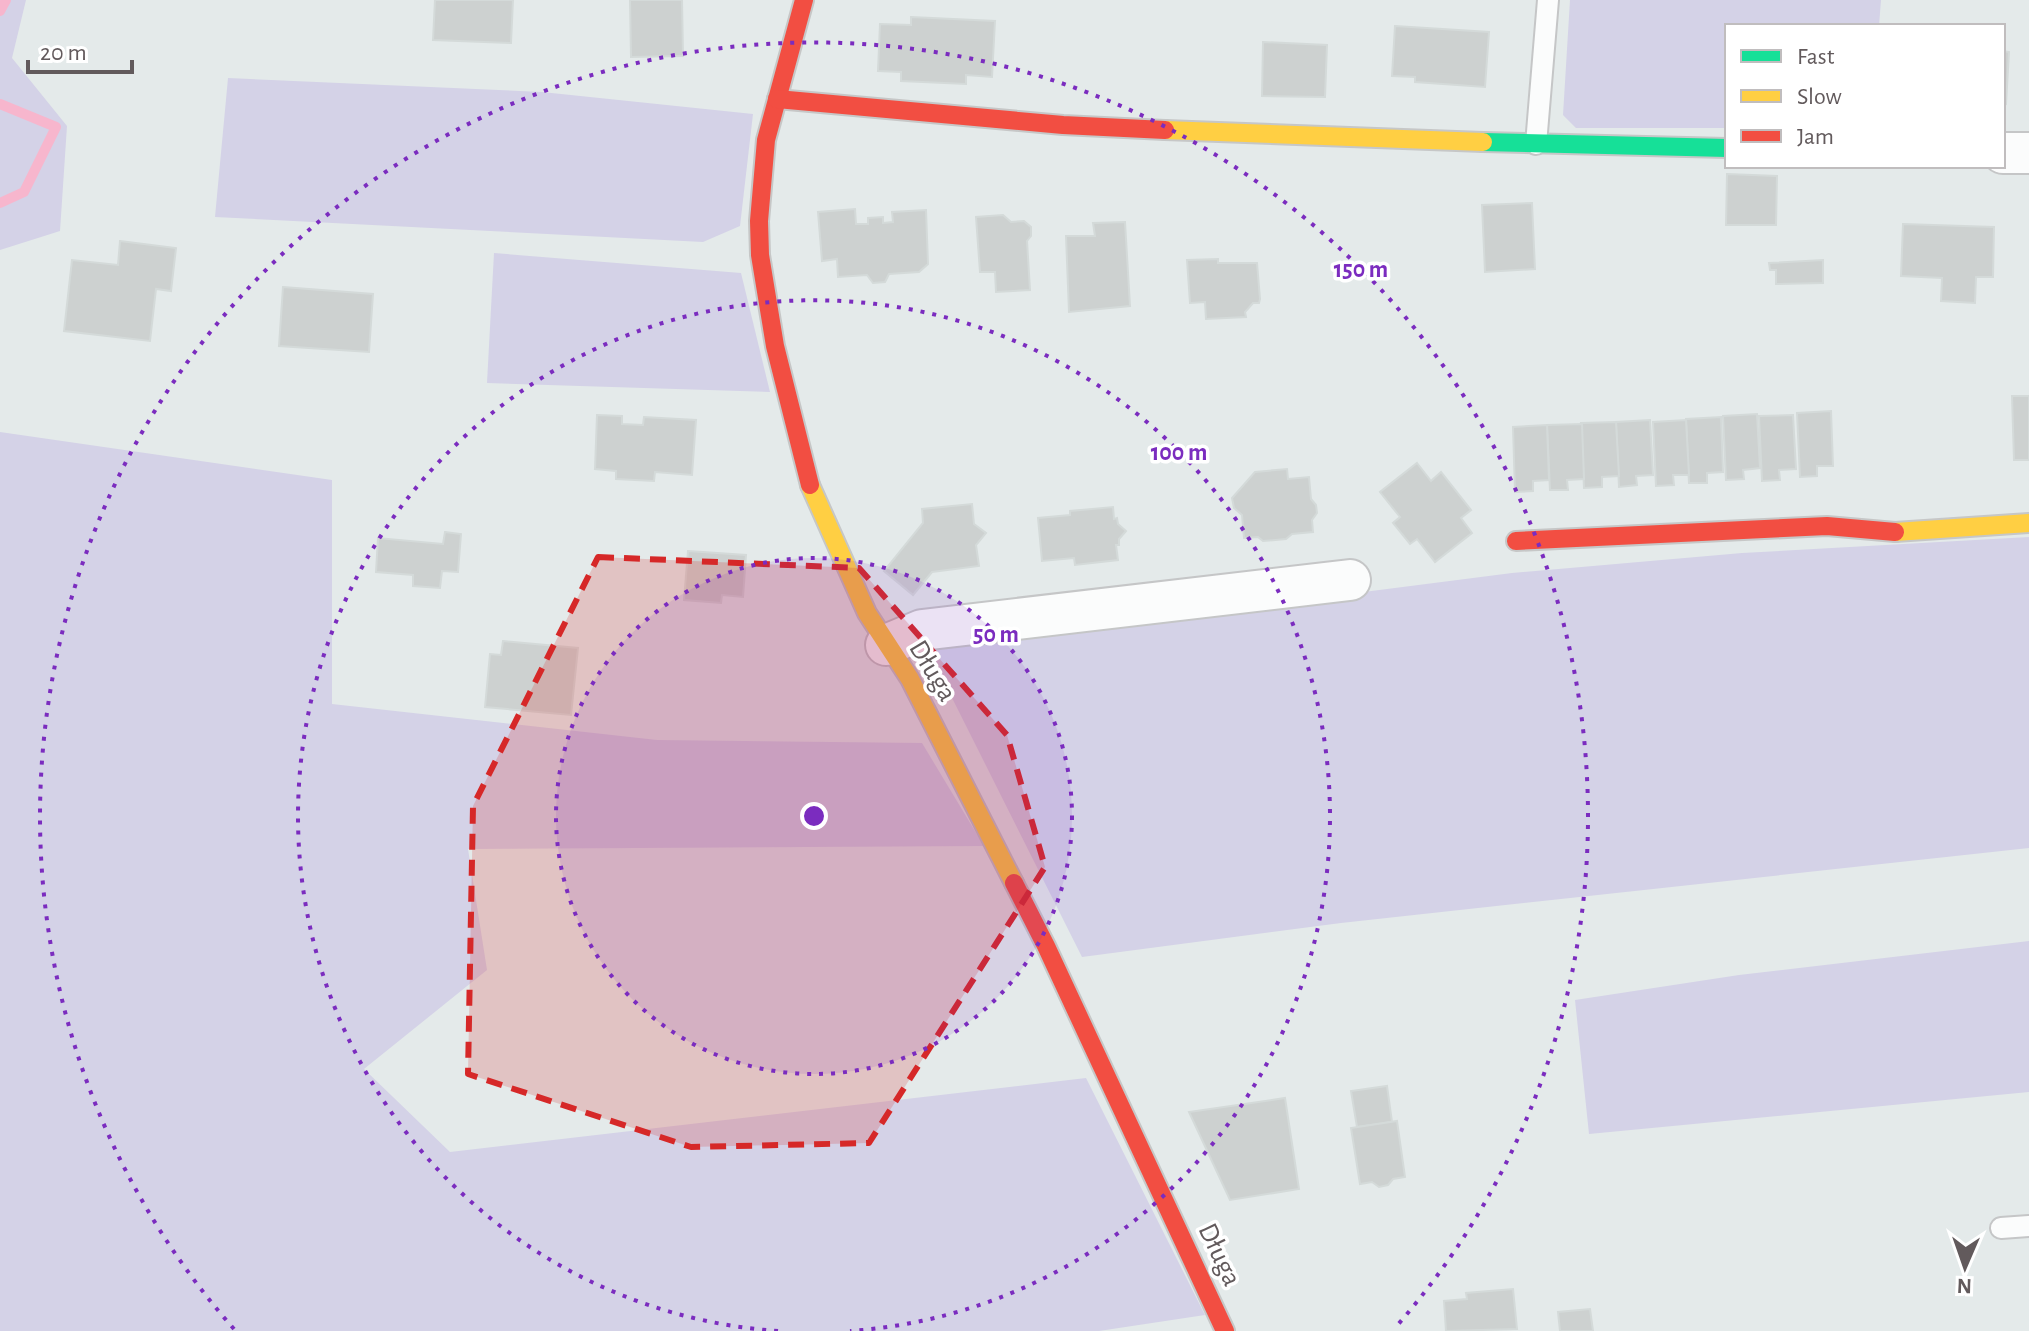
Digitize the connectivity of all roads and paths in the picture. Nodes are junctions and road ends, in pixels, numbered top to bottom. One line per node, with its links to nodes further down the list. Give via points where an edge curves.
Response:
1 (804, 0): 3 (street, Długa)
2 (1548, 0): 4 (lane)
3 (777, 99): 4 (street, via 1063,125); 11 (street, Długa, via 762,165 759,221 775,346 812,492)
4 (1536, 144): 5 (street)
5 (1725, 148)
6 (2005, 153): 7 (street)
7 (2029, 153)
8 (2029, 523): 9 (street, via 1897,532 1827,526)
9 (1516, 541)
10 (1350, 580): 11 (street, via 922,630)
11 (886, 645): 14 (street, Długa, via 910,679 1046,946)
12 (2029, 1226): 13 (lane)
13 (2001, 1228)
14 (1225, 1331)

